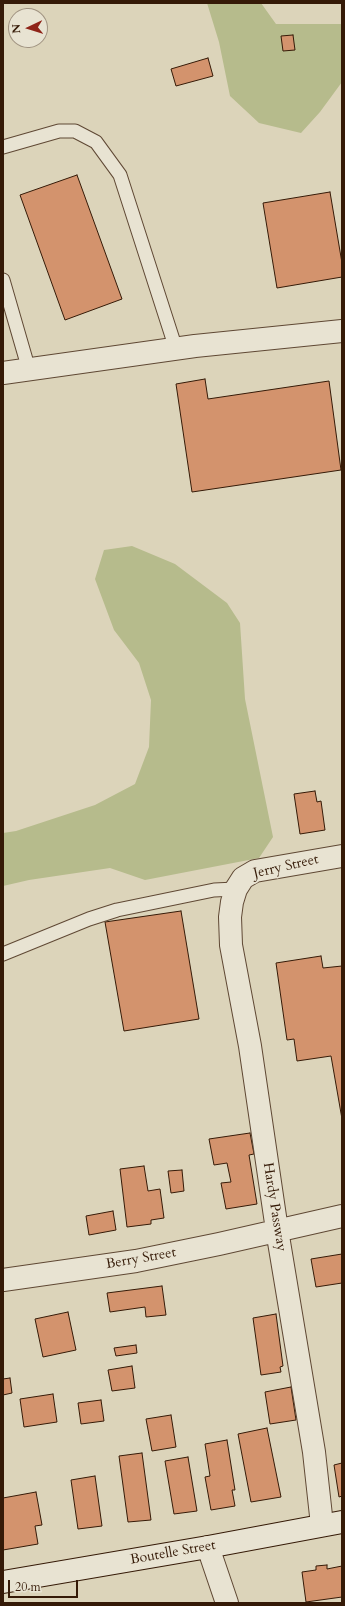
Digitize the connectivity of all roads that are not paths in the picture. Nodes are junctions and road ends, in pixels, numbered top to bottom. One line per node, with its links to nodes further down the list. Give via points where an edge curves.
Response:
1 (3, 147): 4 (lane, via 59,131 75,130 96,142 120,175)
2 (3, 280): 5 (lane)
3 (342, 331): 4 (street)
4 (176, 349): 5 (street)
5 (29, 370): 6 (street)
6 (3, 373)
7 (342, 856): 8 (street, Jerry Street, via 255,871 243,878)
8 (236, 889): 9 (lane, via 214,890 117,910); 11 (street, Hardy Passway, via 231,910 231,945 251,1054)
9 (3, 954)
10 (342, 1216): 11 (street, Berry Street)
11 (277, 1230): 12 (street, Berry Street, via 136,1260); 13 (street, Hardy Passway, via 314,1452)
12 (3, 1280)
13 (332, 1524): 14 (street, Boutelle Street)
14 (208, 1547): 15 (street, Boutelle Street); 16 (street)
15 (3, 1582)
16 (227, 1603)

